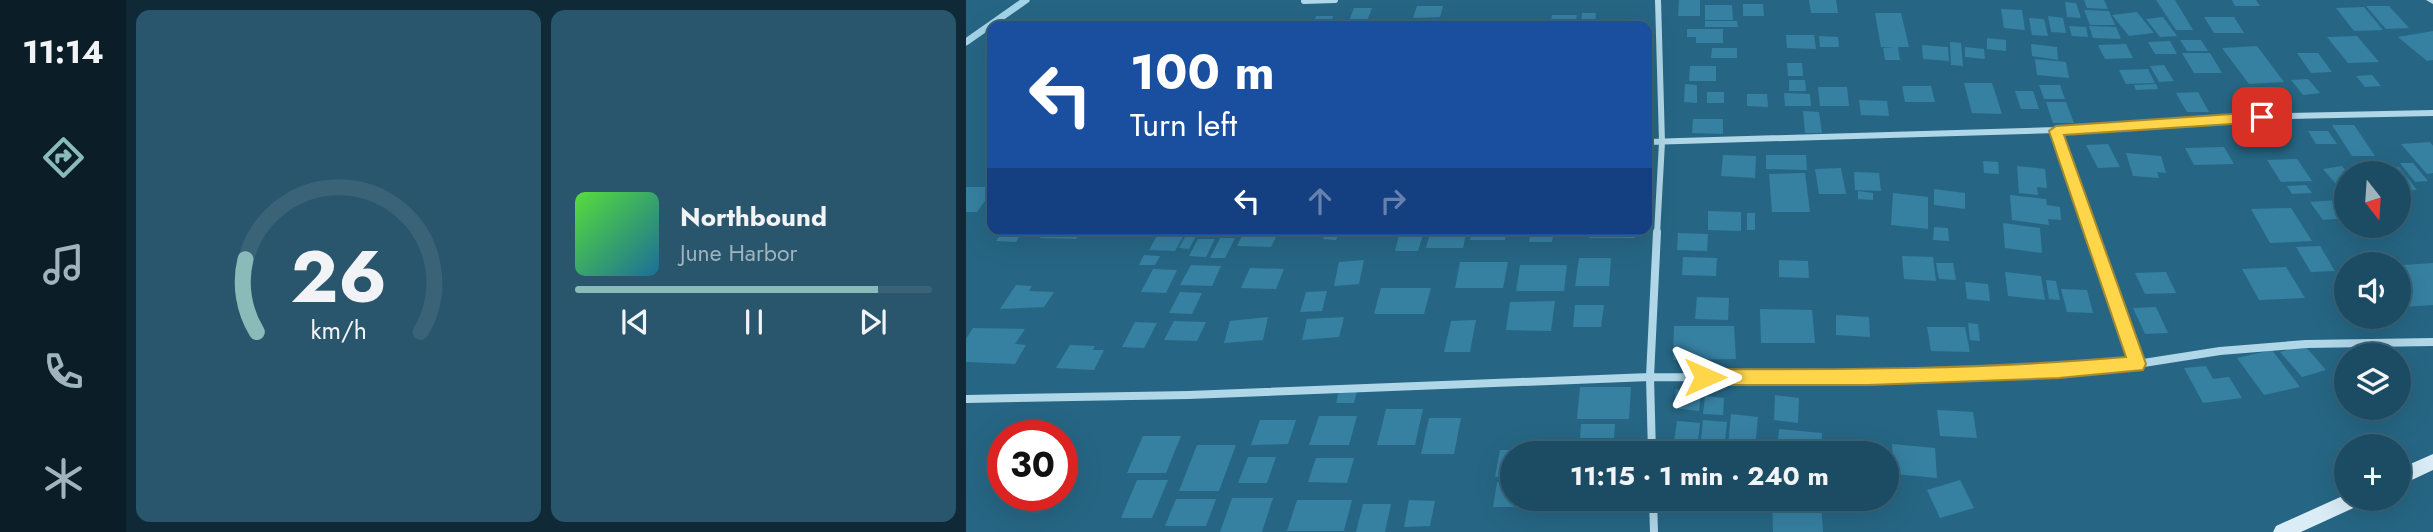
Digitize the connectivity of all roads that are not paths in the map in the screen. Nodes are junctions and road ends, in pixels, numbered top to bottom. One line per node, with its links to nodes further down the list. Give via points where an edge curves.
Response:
1 (1335, 0): 3 (street)
2 (1658, 0): 7 (street)
3 (1304, 1)
4 (2433, 113): 5 (street, via 2288,116)
5 (2056, 131): 7 (street); 9 (street)
6 (1652, 142): 7 (street)
7 (1662, 142): 10 (street)
8 (2433, 342): 9 (street, via 2306,344)
9 (2137, 364): 10 (street, via 1868,378)
10 (1650, 377): 11 (street); 12 (street)
11 (966, 399)
12 (1652, 441)
13 (2433, 462): 14 (main road)
14 (2411, 472)
15 (2334, 508): 18 (main road)
16 (1653, 511): 17 (street)
17 (1654, 532)
18 (2282, 532)

